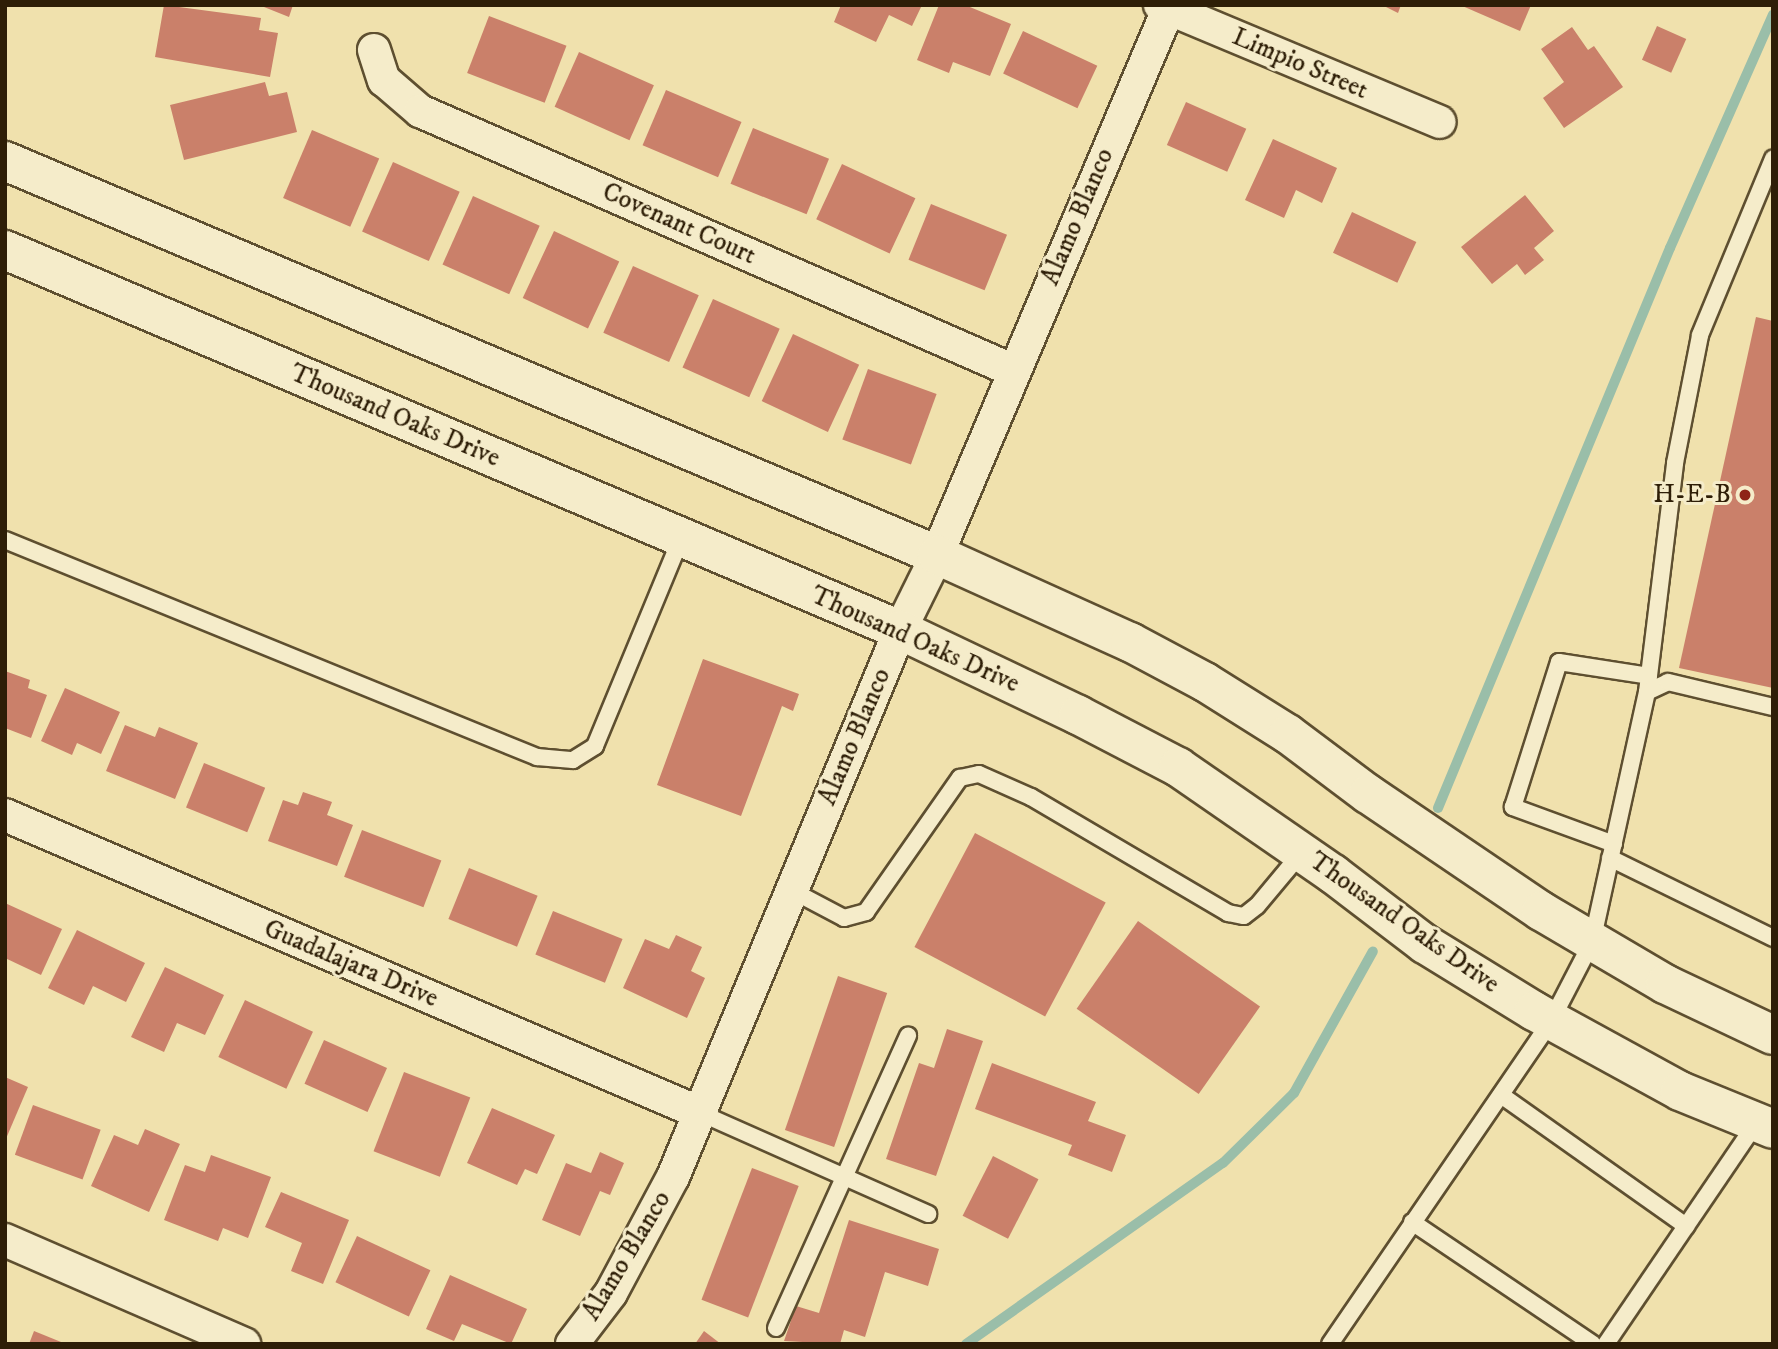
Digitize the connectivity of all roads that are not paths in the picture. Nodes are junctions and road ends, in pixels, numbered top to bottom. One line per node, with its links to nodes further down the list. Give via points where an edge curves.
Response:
1 (1166, 6): 3 (street, Limpio Street); 7 (street, Alamo Blanco)
2 (374, 50): 7 (street, Covenant Court, via 384,80 420,111)
3 (1440, 122)
4 (1773, 159): 12 (lane, via 1700,335 1675,463)
5 (5, 161): 10 (main road)
6 (9, 259): 8 (main road, Thousand Oaks Drive)
7 (1012, 370): 10 (street, Alamo Blanco)
8 (681, 537): 9 (lane, via 595,746 573,760 537,757); 11 (main road, Thousand Oaks Drive)
9 (5, 541)
10 (937, 555): 11 (street, Alamo Blanco); 19 (main road, via 1205,682)
11 (900, 631): 16 (main road, Thousand Oaks Drive, via 1178,767); 17 (street, Alamo Blanco)
12 (1648, 684): 13 (lane, via 1668,682); 15 (lane); 15 (lane, via 1559,662 1513,807)
13 (1773, 708)
14 (5, 815): 24 (street, Guadalajara Drive)
15 (1612, 851): 18 (lane); 19 (lane)
16 (1302, 852): 17 (lane, via 1257,906 1244,916 1228,913 1031,797 979,774 960,778 866,912 844,918); 20 (main road, Thousand Oaks Drive, via 1426,944)
17 (791, 890): 24 (street, Alamo Blanco)
18 (1773, 938)
19 (1592, 942): 20 (lane); 22 (main road, via 1665,984)
20 (1551, 1021): 23 (lane); 25 (main road, Thousand Oaks Drive, via 1680,1091)
21 (908, 1035): 26 (lane)
22 (1773, 1035)
23 (1501, 1094): 28 (lane); 29 (lane)
24 (698, 1112): 26 (lane); 33 (street, Alamo Blanco, via 645,1235 611,1293)
25 (1765, 1126): 29 (lane)
26 (842, 1176): 27 (lane); 31 (lane)
27 (928, 1214)
28 (1412, 1222): 34 (lane); 35 (lane)
29 (1686, 1226): 36 (lane)
30 (5, 1240): 32 (street)
31 (776, 1328)
32 (244, 1344)
33 (572, 1344)
34 (1329, 1344)
35 (1593, 1344)
36 (1605, 1344)

